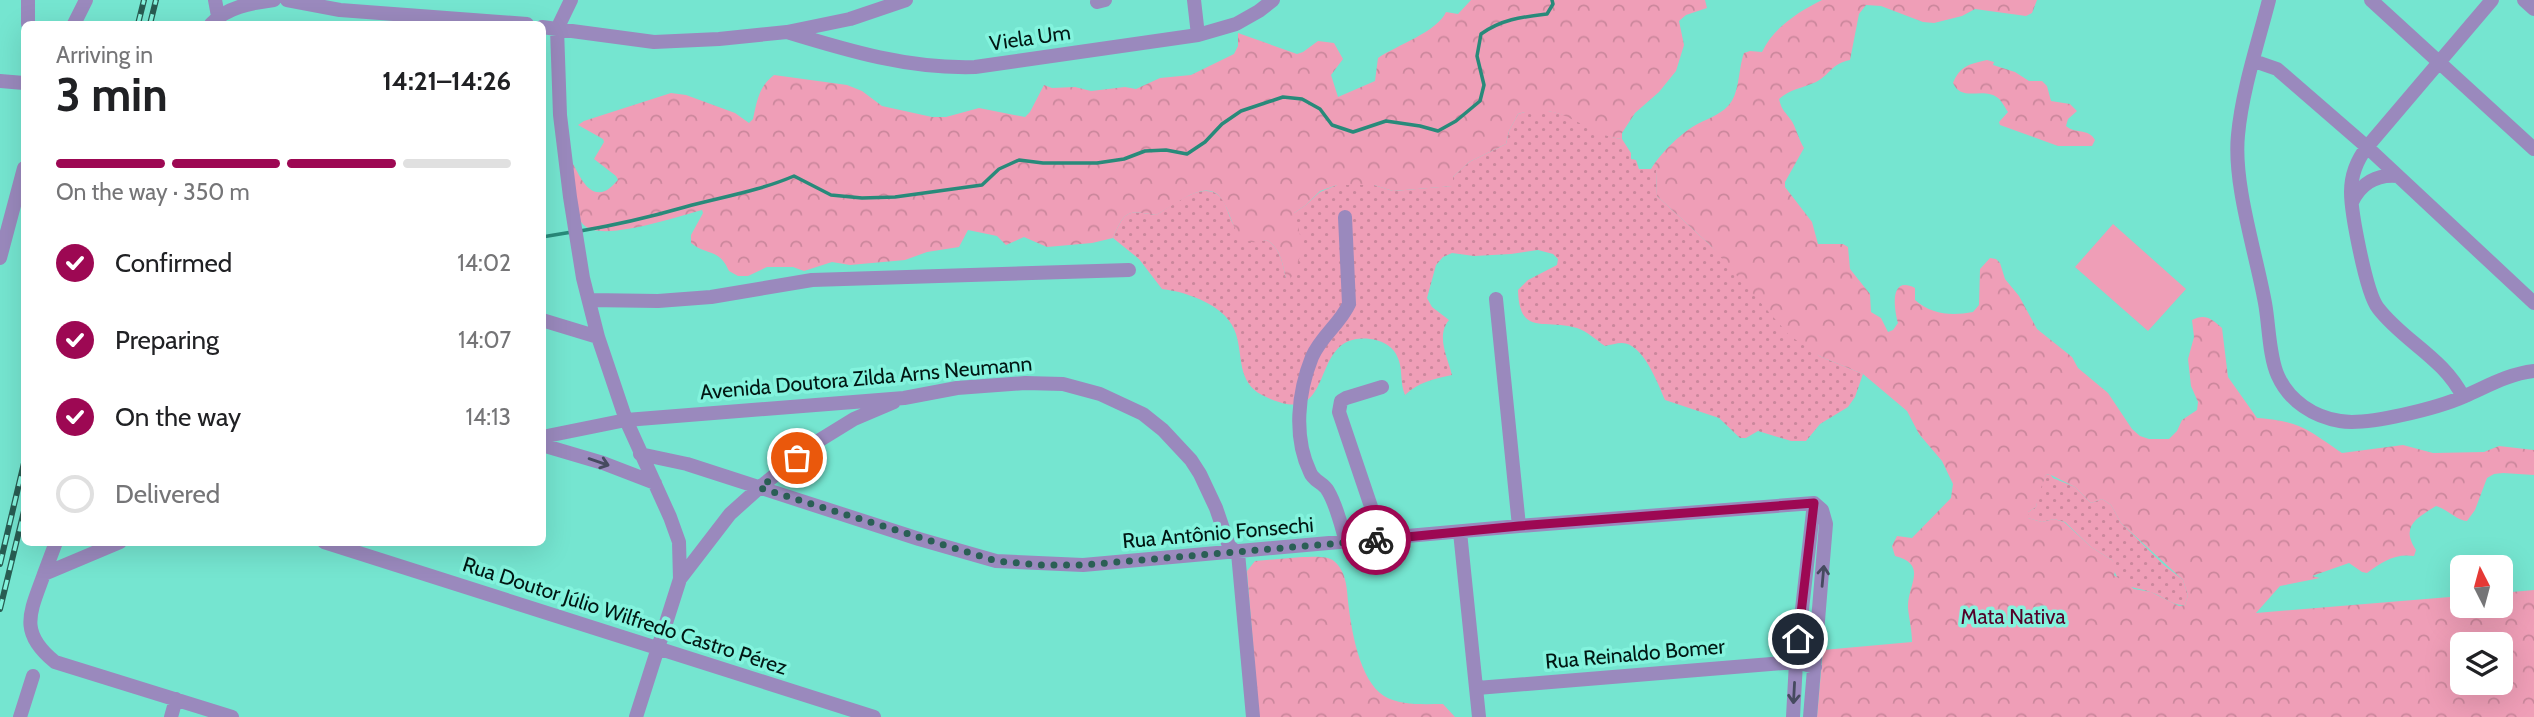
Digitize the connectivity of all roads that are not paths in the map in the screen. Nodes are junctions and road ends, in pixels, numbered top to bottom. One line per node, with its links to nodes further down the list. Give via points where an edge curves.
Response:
1 (28, 0): 18 (street)
2 (86, 0): 19 (street)
3 (215, 0): 17 (street)
4 (267, 0): 17 (street)
5 (288, 0): 16 (street)
6 (402, 0): 16 (street)
7 (571, 0): 21 (street)
8 (906, 0): 22 (street, via 850,19)
9 (1194, 0): 23 (street)
10 (1273, 0): 23 (street, Viela Um, via 1236,24)
11 (2269, 0): 24 (street)
12 (2371, 0): 25 (street)
13 (2492, 0): 25 (street)
14 (2524, 0): 15 (street)
15 (2534, 9)
16 (395, 15): 20 (street)
17 (214, 20)
18 (28, 21)
19 (76, 21)
20 (483, 21)
21 (550, 28): 22 (street, via 654,42); 37 (street, via 573,219)
22 (787, 32): 23 (street, Viela Um, via 887,61 949,68)
23 (1198, 35)
24 (2254, 61): 28 (street, via 2277,69); 43 (street, via 2240,120 2238,163 2280,381 2309,412 2360,423)
25 (2437, 62): 28 (street); 29 (street)
26 (0, 81): 27 (street)
27 (21, 83)
28 (2367, 147): 30 (street); 32 (street, via 2354,173)
29 (2534, 149)
30 (2398, 176): 32 (street, via 2381,176 2366,183); 38 (street)
31 (21, 179): 34 (street)
32 (2352, 204): 43 (street, via 2375,304 2447,372)
33 (1345, 217): 55 (street, via 1349,304 1312,358 1298,411 1303,457 1311,477 1327,487)
34 (0, 258)
35 (1129, 270): 37 (street, via 812,281 711,297)
36 (1496, 299): 52 (street)
37 (589, 300): 40 (street)
38 (2534, 303)
39 (546, 321): 40 (street)
40 (598, 337): 45 (street)
41 (2534, 371): 43 (street, via 2504,377)
42 (1382, 387): 54 (street, via 1346,398 1339,412)
43 (2463, 397)
44 (904, 398): 45 (street, Avenida Doutora Zilda Arns Neumann); 50 (street, via 835,431); 59 (street, Avenida Doutora Zilda Arns Neumann, via 1025,383 1063,384 1100,394 1143,414 1191,460 1229,546)
45 (626, 420): 46 (street, Avenida Doutora Zilda Arns Neumann); 48 (street)
46 (546, 436)
47 (546, 446): 49 (street, one-way to 49)
48 (640, 454): 49 (street); 50 (street, Rua Antônio Fonsechi)
49 (655, 484): 61 (street, via 679,542)
50 (760, 488): 59 (street, Rua Antônio Fonsechi, via 996,561 1083,565); 61 (street, via 730,514)
51 (1814, 503): 52 (street, Rua Antônio Fonsechi); 63 (street); 64 (street, one-way to 51, via 1826,524)
52 (1519, 526): 53 (street, Rua Antônio Fonsechi)
53 (1460, 532): 54 (street, Rua Antônio Fonsechi); 66 (street)
54 (1382, 539): 55 (street, Rua Antônio Fonsechi)
55 (1346, 542): 59 (street, Rua Antônio Fonsechi)
56 (54, 546): 60 (street)
57 (110, 546): 60 (street)
58 (337, 546): 62 (street, Rua Doutor Júlio Wilfredo Castro Pérez)
59 (1238, 553): 73 (street)
60 (44, 574): 67 (street, via 29,622 41,651 71,669)
61 (680, 579): 62 (street)
62 (656, 648): 71 (street); 72 (street, Rua Doutor Júlio Wilfredo Castro Pérez)
63 (1796, 662): 64 (street, Rua Reinaldo Bomer); 66 (street, Rua Reinaldo Bomer); 75 (street, one-way to 75)
64 (1815, 667): 76 (street)
65 (33, 676): 68 (street)
66 (1477, 688): 74 (street)
67 (176, 699): 69 (street); 70 (street)
68 (20, 717)
69 (171, 717)
70 (232, 717)
71 (636, 717)
72 (874, 717)
73 (1252, 717)
74 (1479, 717)
75 (1793, 717)
76 (1810, 717)

